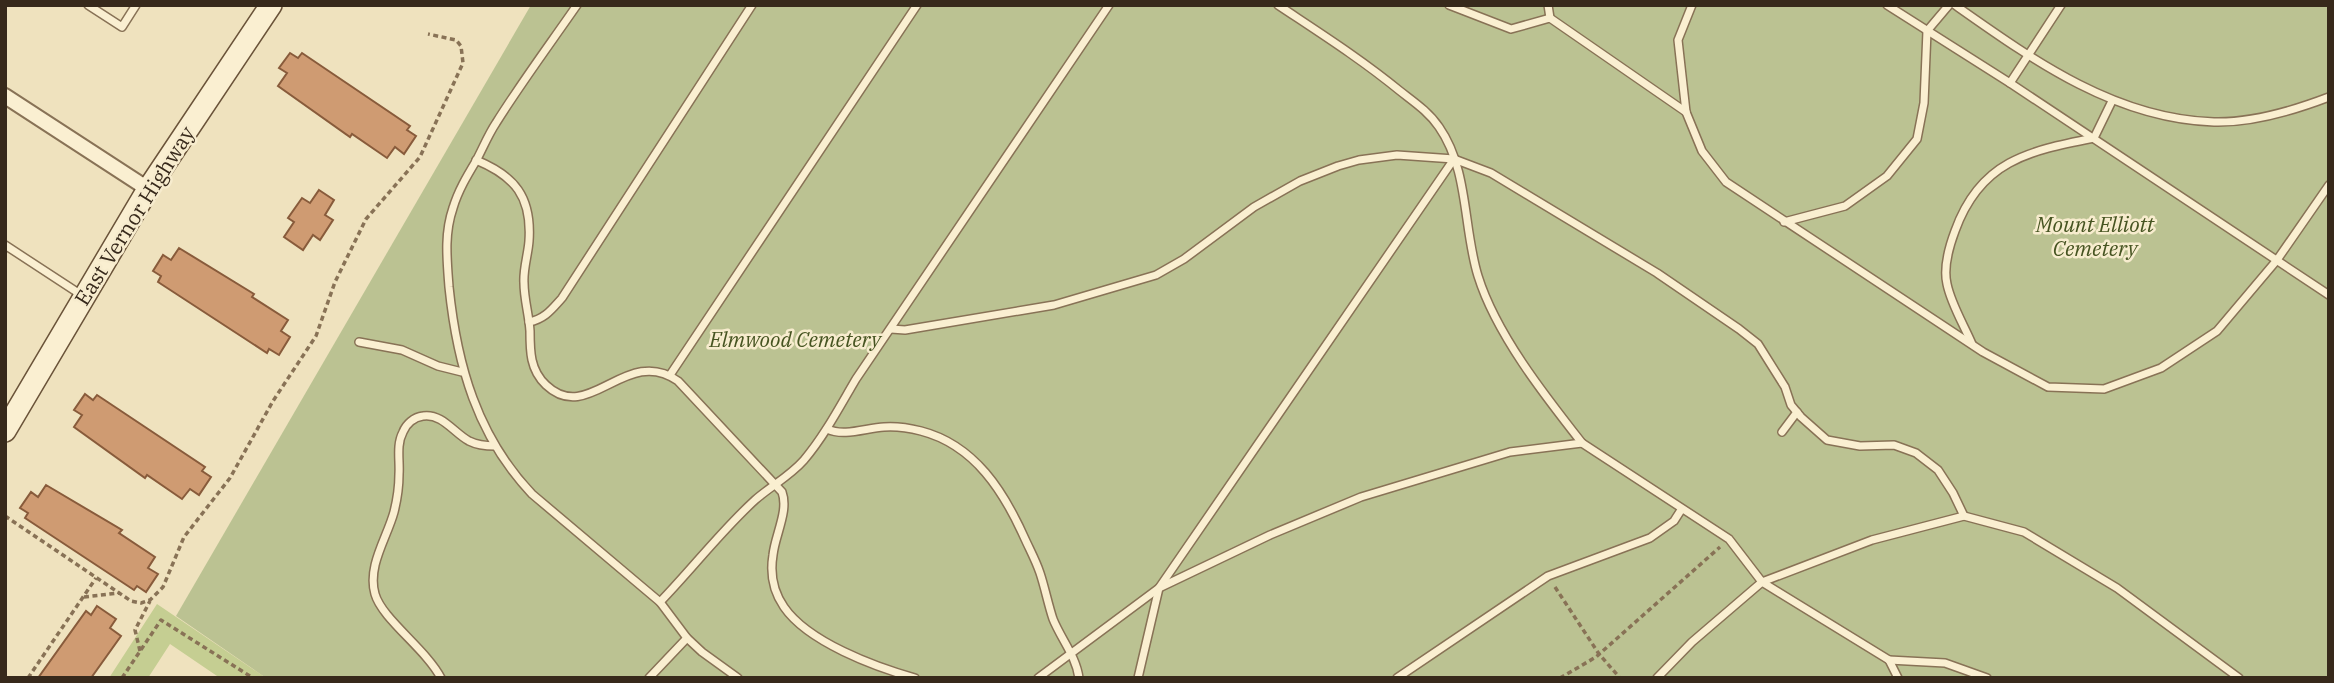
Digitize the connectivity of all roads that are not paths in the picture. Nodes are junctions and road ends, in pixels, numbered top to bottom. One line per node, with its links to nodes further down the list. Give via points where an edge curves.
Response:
1 (88, 5): 2 (lane, via 122,27)
2 (136, 5)
3 (271, 5): 28 (street, East Vernor Highway)
4 (577, 5): 26 (lane, via 494,125)
5 (752, 5): 34 (lane, via 562,298 548,314)
6 (917, 5): 39 (lane)
7 (1109, 5): 35 (lane)
8 (1278, 5): 25 (lane, via 1366,63 1423,109 1441,130)
9 (1450, 5): 16 (lane, via 1511,29)
10 (1548, 5): 16 (lane)
11 (1692, 5): 23 (lane, via 1678,40)
12 (1887, 5): 17 (lane)
13 (1949, 5): 17 (lane)
14 (1955, 5): 18 (lane)
15 (2061, 5): 18 (lane)
16 (1550, 18): 23 (lane)
17 (1927, 31): 19 (lane); 29 (lane, via 1924,103 1917,139 1887,176 1845,206)
18 (2027, 56): 19 (lane); 22 (lane)
19 (2010, 83): 24 (lane)
20 (5, 96): 28 (street)
21 (2329, 97): 22 (lane, via 2262,116 2215,122)
22 (2112, 101): 24 (lane)
23 (1686, 112): 29 (lane, via 1702,151 1726,182)
24 (2094, 138): 31 (lane); 37 (lane, via 2021,157 1993,172 1971,199 1948,251 1946,283)
25 (1454, 159): 35 (lane, via 1397,155 1338,166 1254,207 1184,260 1156,275 1030,310); 40 (lane, via 1503,180 1739,328 1758,344); 44 (lane, via 1484,292 1537,386); 50 (lane)
26 (476, 160): 34 (lane, via 505,174 525,204 529,241 524,284); 38 (lane, via 457,197 446,234 450,300)
27 (2329, 185): 31 (lane)
28 (148, 189): 33 (street, East Vernor Highway)
29 (1784, 222): 37 (lane)
30 (5, 245): 33 (lane)
31 (2277, 260): 32 (lane); 37 (lane, via 2217,331 2161,368 2104,389 2048,387)
32 (2329, 295)
33 (84, 297): 42 (street, East Vernor Highway)
34 (529, 322): 39 (lane, via 535,371 561,395 589,394 628,374 653,370)
35 (891, 329): 41 (lane)
36 (359, 342): 38 (lane, via 402,350)
37 (1972, 344)
38 (463, 372): 45 (lane)
39 (670, 375): 46 (lane)
40 (1797, 412): 43 (lane); 48 (lane, via 1827,440 1860,446 1894,445 1916,453 1938,470)
41 (827, 429): 46 (lane, via 805,459); 53 (lane, via 911,428 951,443 978,464 1009,505 1039,570 1057,628)
42 (5, 431)
43 (1782, 432)
44 (1582, 443): 47 (lane); 50 (lane, via 1510,452 1362,497)
45 (495, 446): 51 (lane, via 532,494); 55 (lane, via 467,440 430,416 415,418 400,440 398,491 377,559 374,590 380,605)
46 (775, 485): 51 (lane, via 739,516); 58 (lane, via 785,505 772,558 773,584 784,607 819,638)
47 (1681, 510): 49 (lane, via 1729,539); 62 (lane, via 1674,522 1650,538 1548,576)
48 (1964, 516): 49 (lane, via 1872,540); 66 (lane, via 2024,532 2117,588)
49 (1762, 582): 54 (lane); 63 (lane)
50 (1159, 588): 53 (lane); 61 (lane)
51 (660, 602): 52 (lane)
52 (687, 638): 56 (lane); 57 (lane)
53 (1072, 654): 59 (lane); 60 (lane)
54 (1889, 660): 64 (lane); 65 (lane, via 1945,663)
55 (441, 678)
56 (649, 678)
57 (738, 678)
58 (915, 678)
59 (1038, 678)
60 (1079, 678)
61 (1138, 678)
62 (1397, 678)
63 (1657, 678)
64 (1898, 678)
65 (1987, 678)
66 (2239, 678)

